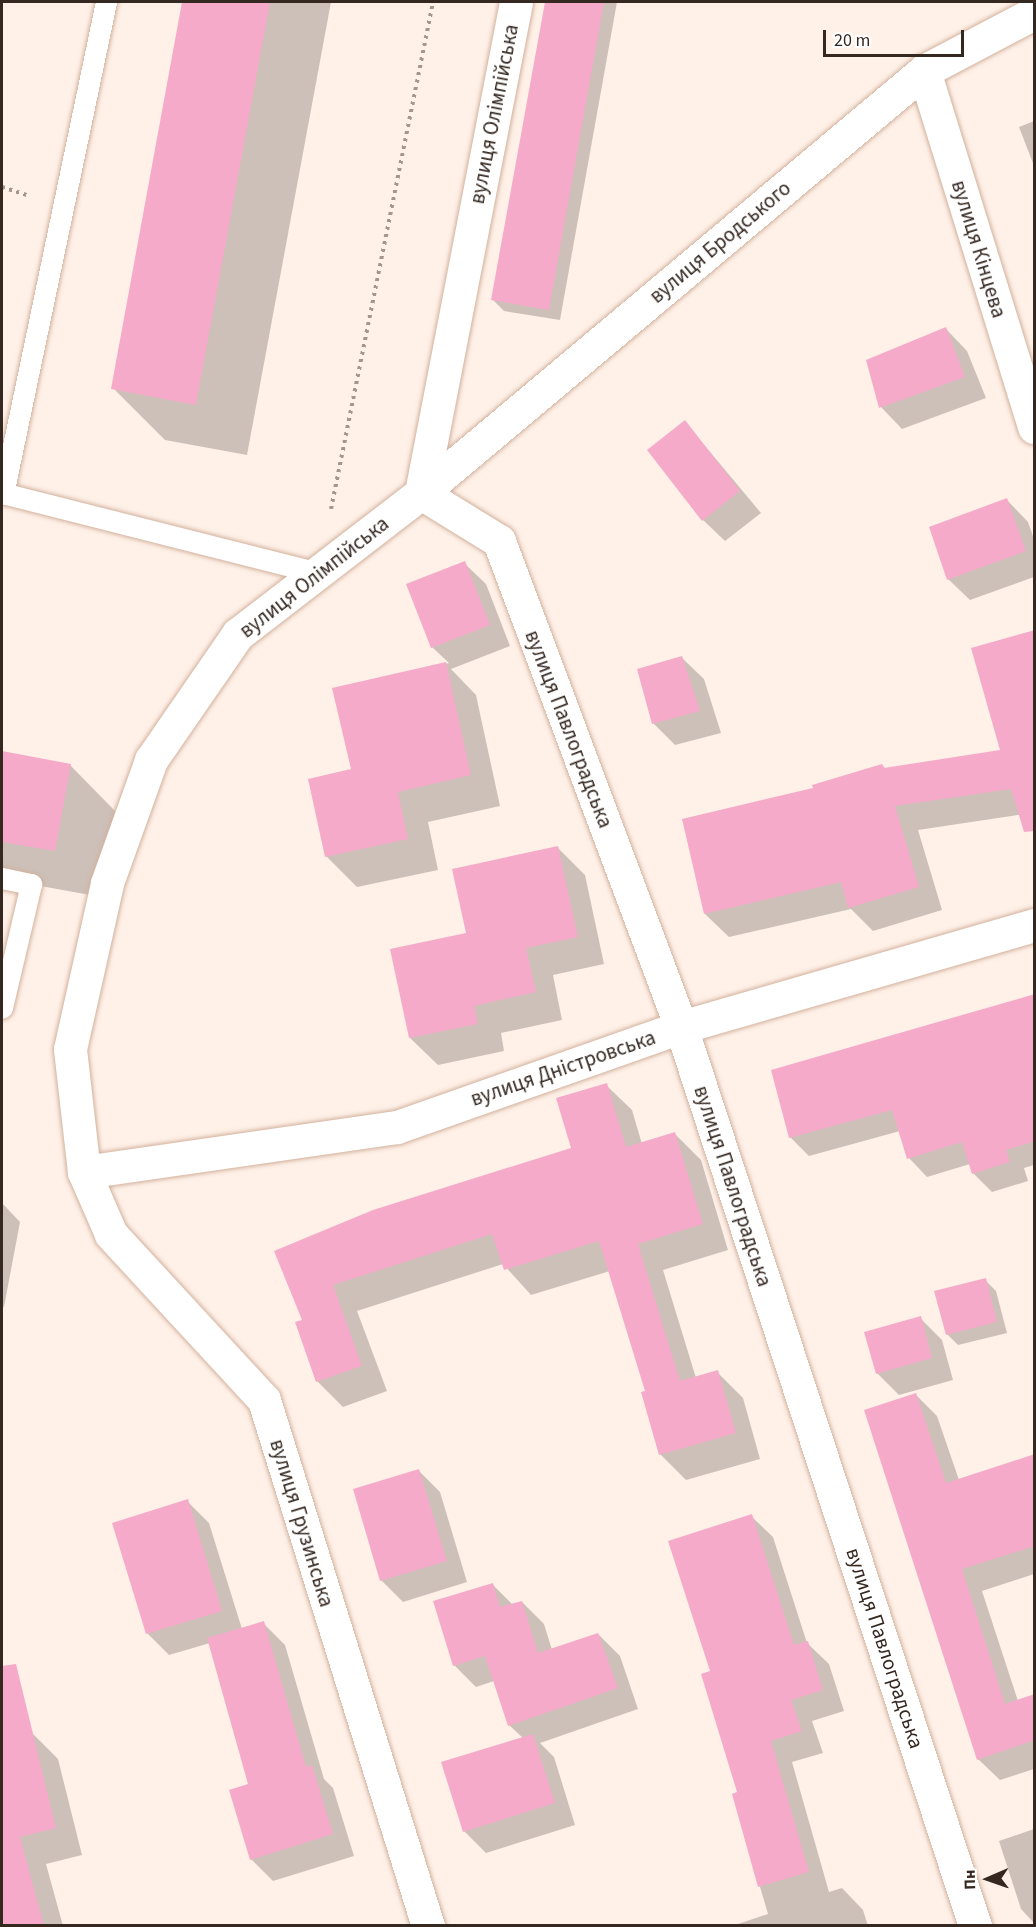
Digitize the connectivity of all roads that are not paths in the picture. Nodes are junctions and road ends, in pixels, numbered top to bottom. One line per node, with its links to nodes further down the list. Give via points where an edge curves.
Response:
1 (106, 2): 6 (lane)
2 (516, 2): 7 (street, вулиця Олімпійська)
3 (1035, 14): 4 (street, вулиця Бродського)
4 (924, 71): 5 (street, вулиця Кінцева); 7 (street, вулиця Бродського)
5 (1035, 427)
6 (2, 493): 8 (lane)
7 (421, 493): 8 (street, вулиця Олімпійська); 12 (street, вулиця Павлоградська, via 499,541)
8 (318, 573): 13 (street, вулиця Олімпійська, via 238,634 151,760 107,883 70,1048)
9 (2, 878): 11 (lane, via 31,884)
10 (1035, 925): 12 (street, вулиця Дністровська)
11 (2, 1008)
12 (681, 1027): 13 (street, вулиця Дністровська, via 397,1127); 15 (street, вулиця Павлоградська)
13 (84, 1172): 14 (street, вулиця Грузинська, via 111,1234 264,1400)
14 (428, 1926)
15 (975, 1926)

